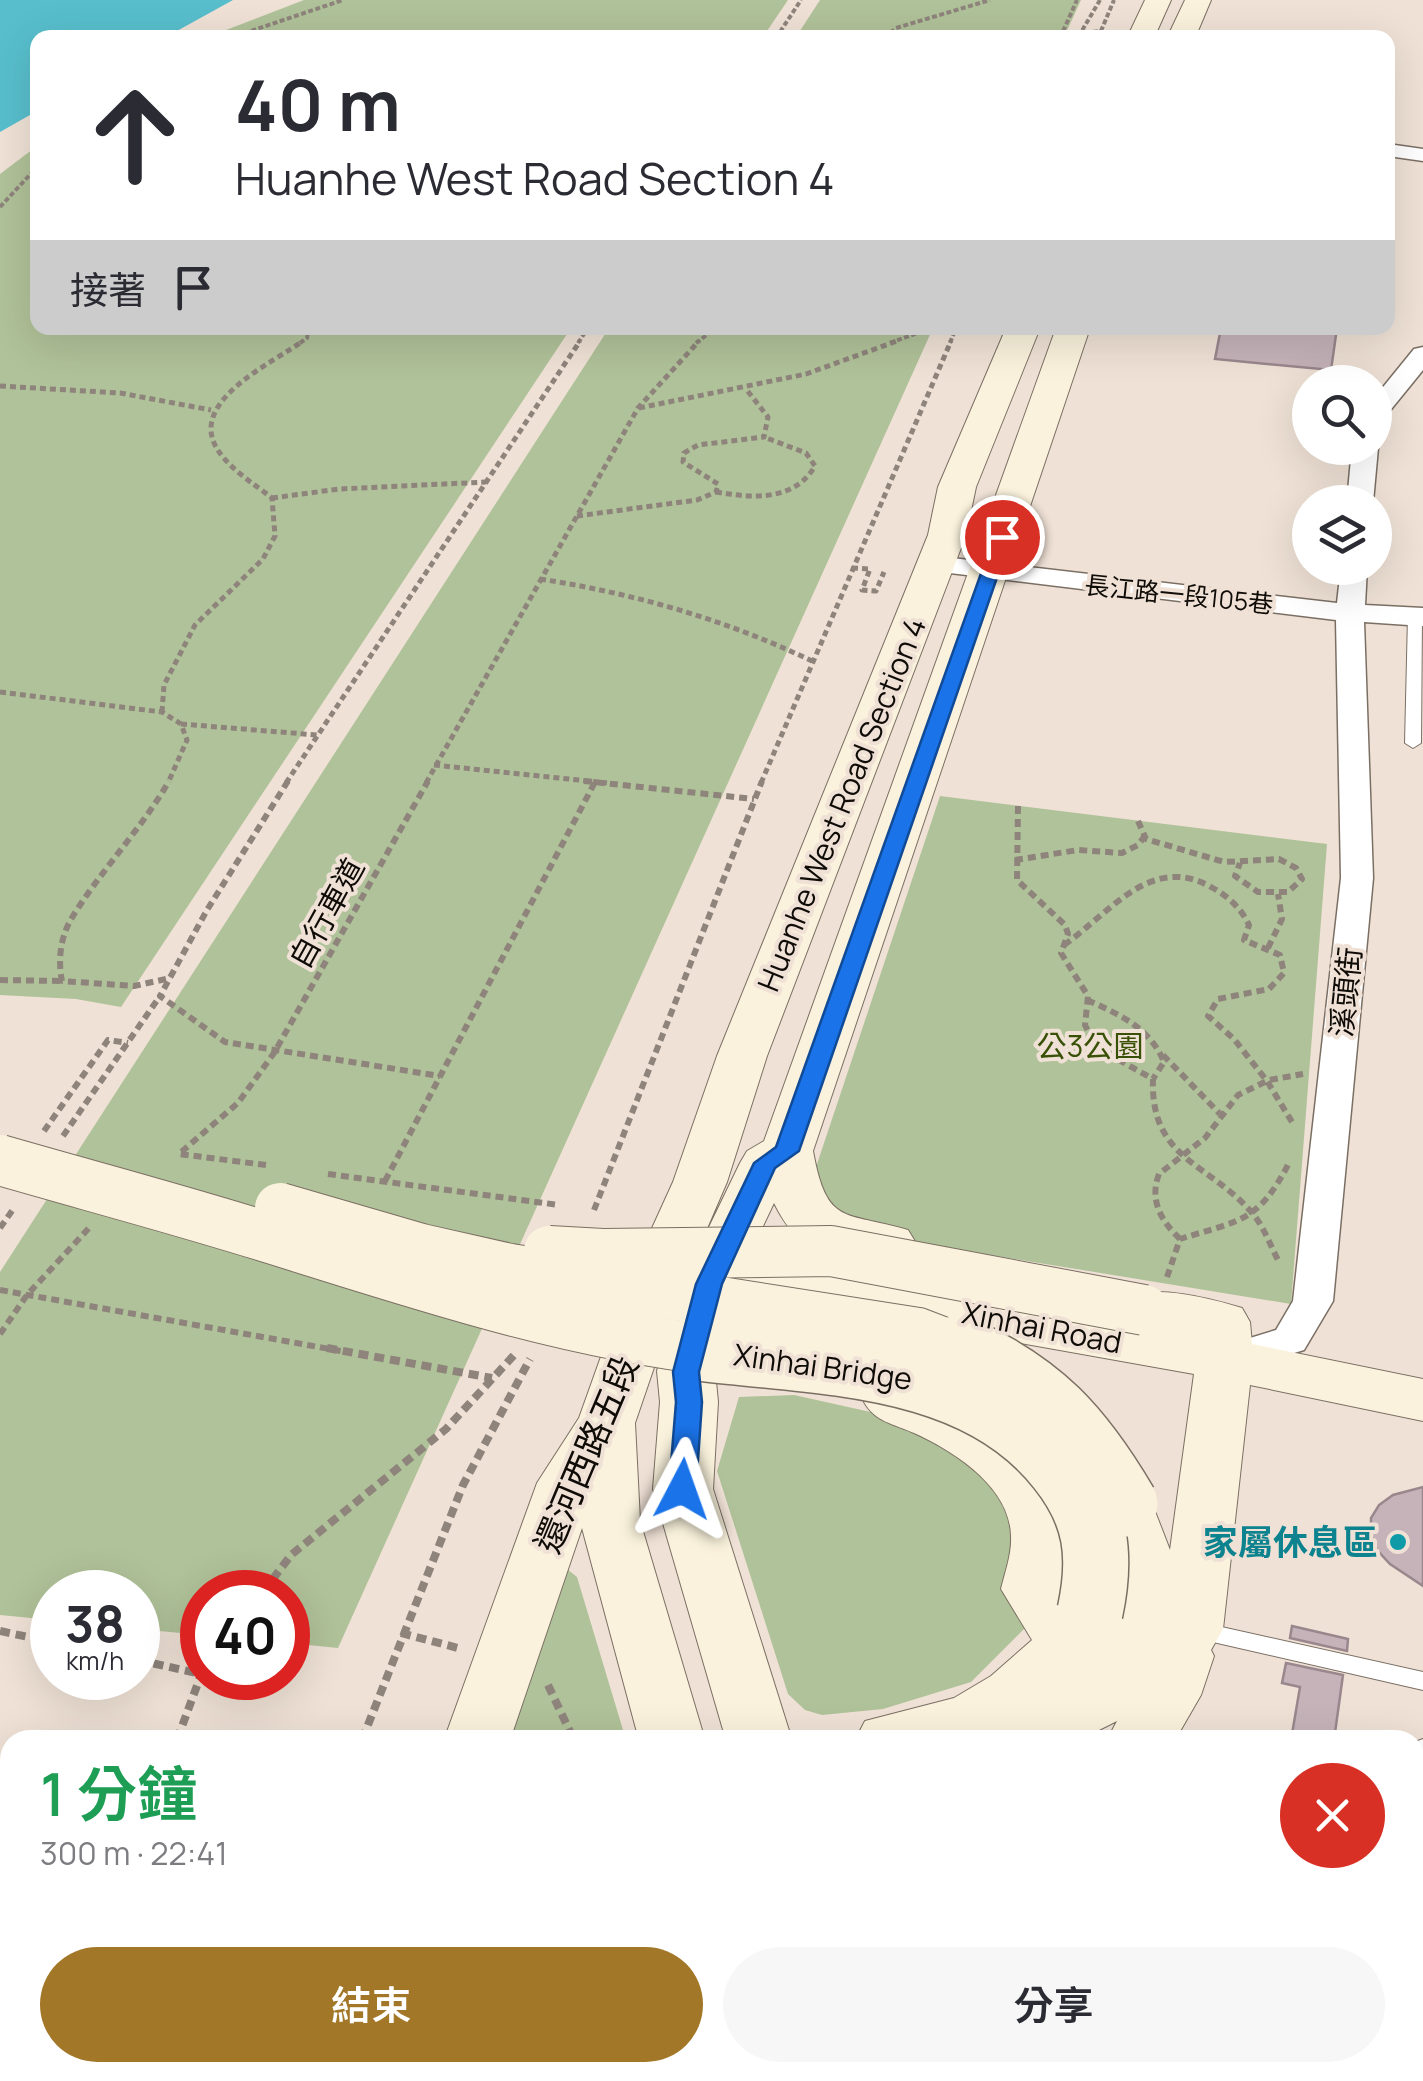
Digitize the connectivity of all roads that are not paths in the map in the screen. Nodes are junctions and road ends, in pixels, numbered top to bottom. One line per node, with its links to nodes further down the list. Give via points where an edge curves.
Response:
1 (1158, 0): 3 (street)
2 (1198, 0): 4 (street)
3 (1144, 30)
4 (1185, 30)
5 (1395, 151): 6 (street)
6 (1423, 155)
7 (1020, 335): 11 (street, Huanhe West Road Section 4, via 957,487)
8 (1072, 335): 12 (street, Huanhe West Road Section 4)
9 (1423, 354): 10 (street)
10 (1392, 393)
11 (935, 564): 12 (street, 長江路一段105巷); 21 (street, Huanhe West Road Section 4, via 742,1056 700,1182)
12 (990, 572): 14 (street, 長江路一段105巷); 18 (street, Huanhe West Road Section 4)
13 (1352, 585): 14 (street, 溪頭街)
14 (1350, 613): 15 (street, 長江路一段105巷); 22 (street, 溪頭街, via 1357,878 1313,1300 1290,1340)
15 (1419, 616): 16 (lane)
16 (1413, 743)
17 (22, 1131): 20 (street, Xinhai Bridge, bridge)
18 (787, 1151): 21 (street, Huanhe West Road Section 4, via 766,1163); 22 (street, via 793,1194 806,1217 837,1234 1188,1297)
19 (11, 1179): 26 (street, Xinhai Bridge, bridge, via 306,1250 496,1308 654,1342 853,1365 936,1383 1031,1436 1075,1487 1099,1564)
20 (316, 1195): 22 (street, bridge, via 535,1250 830,1251 1155,1297); 29 (street, Xinhai Bridge, bridge, via 421,1249 658,1295 918,1333 1002,1366 1060,1408 1125,1504 1140,1555 1122,1637 1106,1666)
21 (683, 1282): 22 (street, Xinhai Road, via 825,1291); 23 (street); 25 (street, 還河西路五段)
22 (1223, 1341): 24 (street, Xinhai Road); 27 (street)
23 (686, 1372): 26 (street, via 860,1393 930,1413 987,1448 1026,1491 1042,1530 1032,1590); 32 (street, via 682,1489)
24 (1423, 1400)
25 (606, 1423): 30 (street, 還河西路五段, via 566,1483); 31 (street, via 610,1521)
26 (1079, 1628): 33 (street, via 1012,1696)
27 (1191, 1629): 28 (lane); 29 (street, via 1150,1680); 34 (street, via 1170,1695)
28 (1423, 1681)
29 (1048, 1727)
30 (480, 1730)
31 (669, 1730)
32 (756, 1730)
33 (936, 1730)
34 (1147, 1730)

